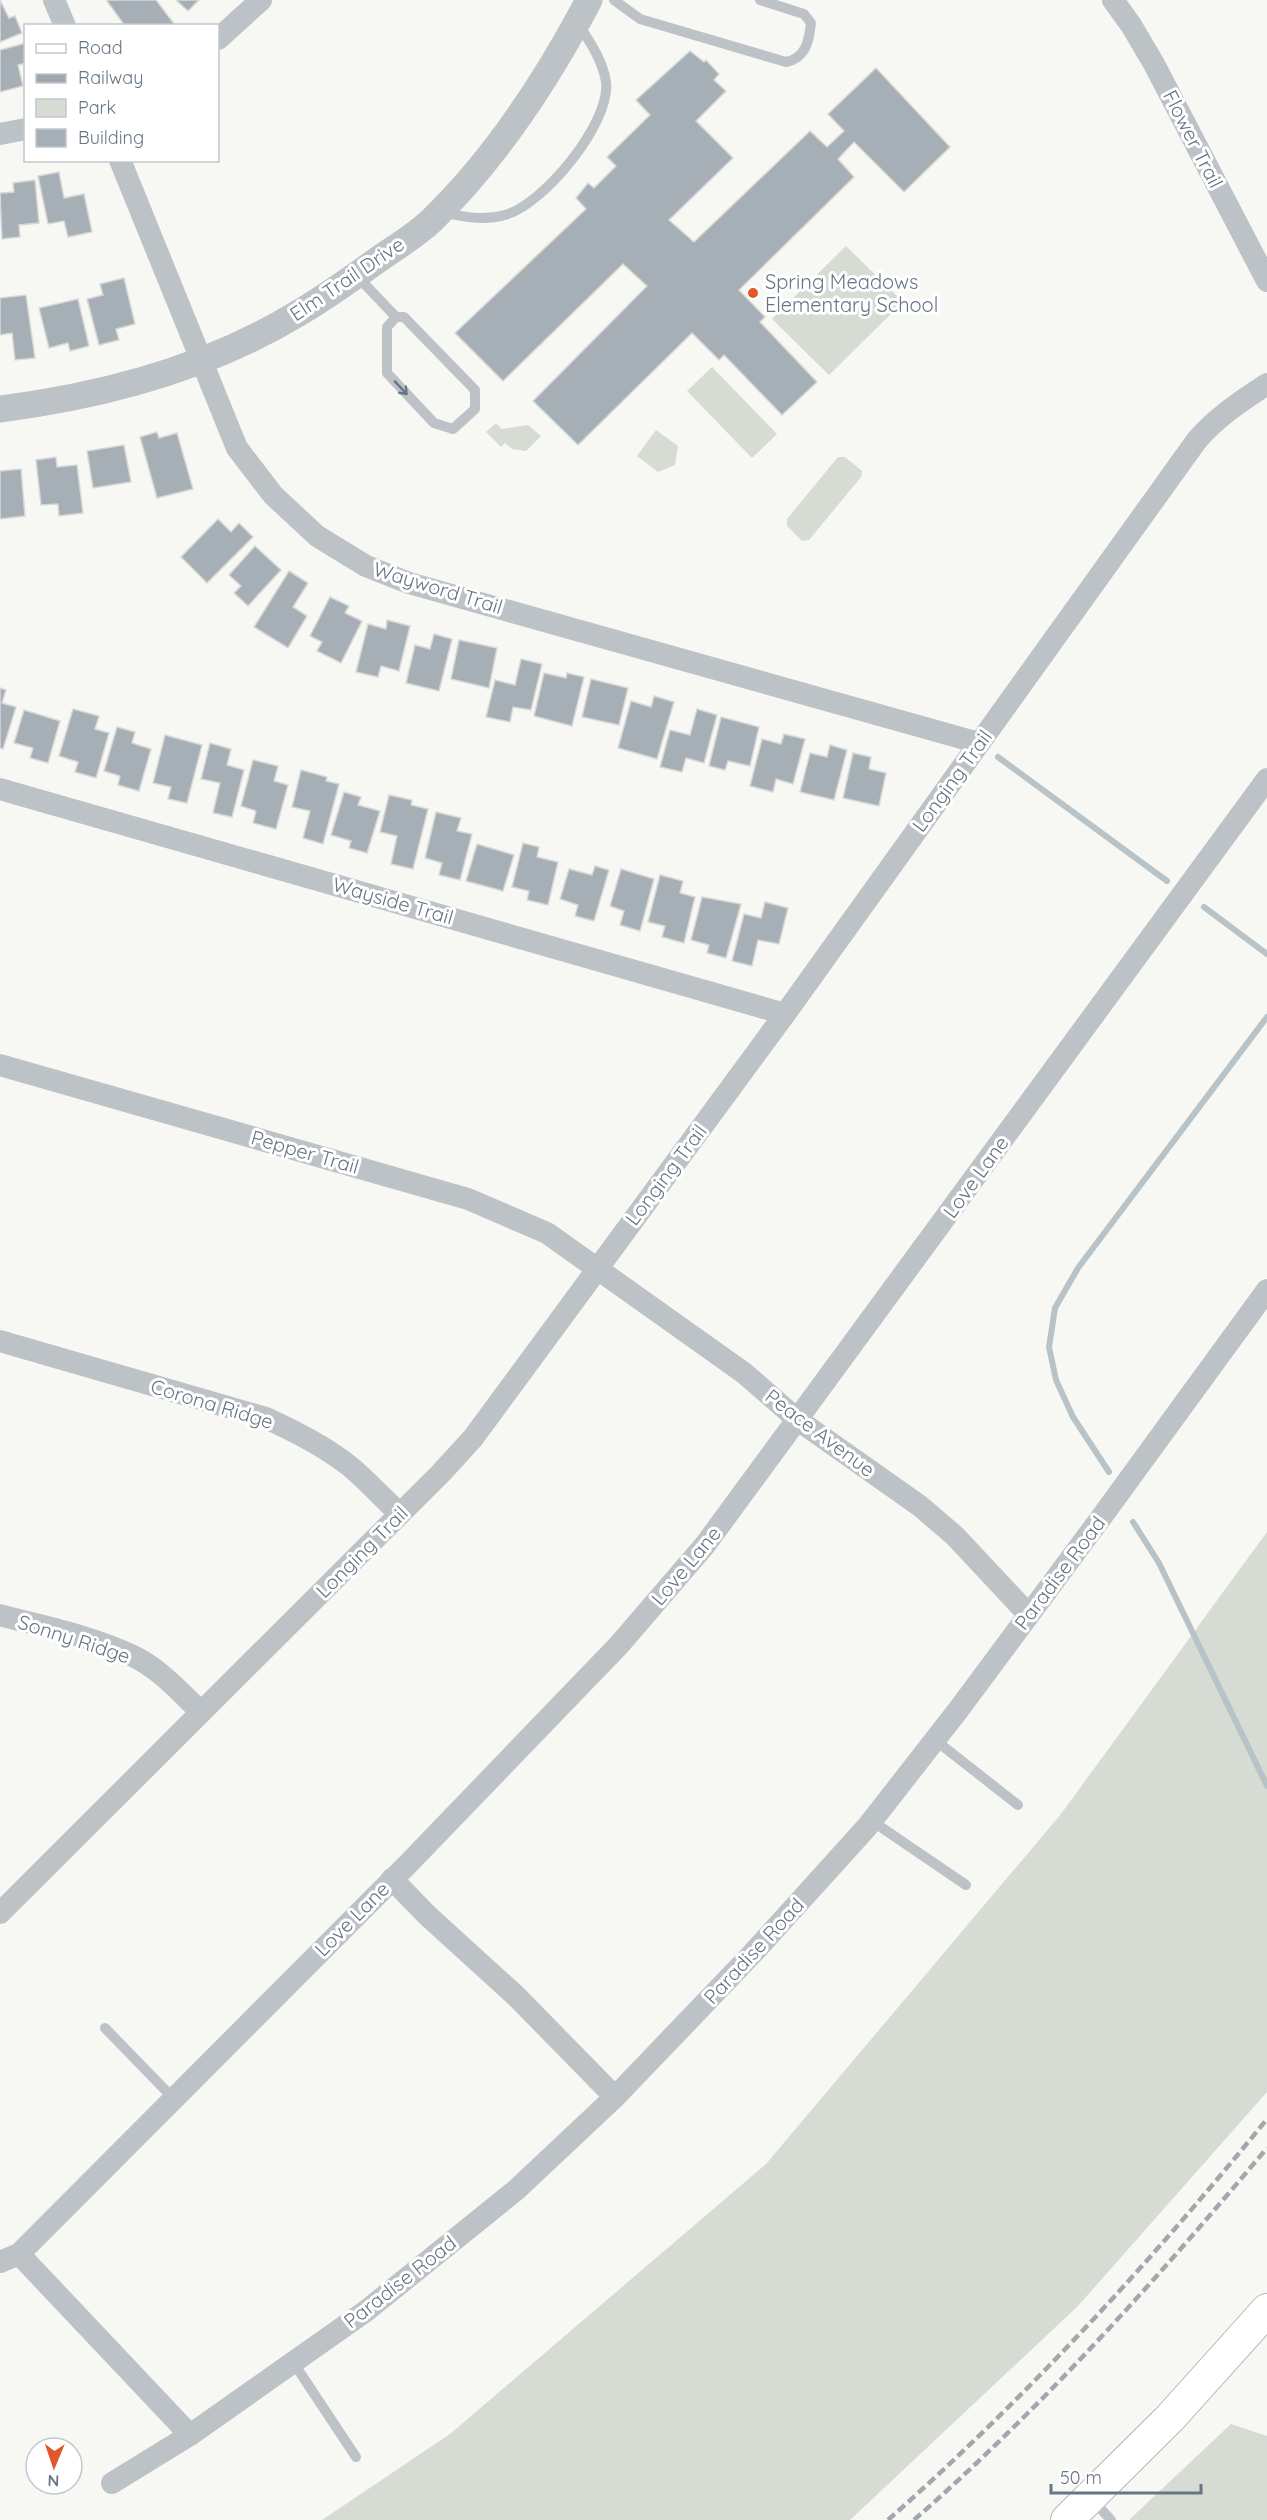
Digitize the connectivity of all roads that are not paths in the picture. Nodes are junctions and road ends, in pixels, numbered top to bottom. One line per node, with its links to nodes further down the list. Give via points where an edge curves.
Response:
1 (54, 0): 7 (street)
2 (261, 0): 8 (street)
3 (614, 0): 4 (lane, via 640,19 786,62 794,61 805,50 811,22 804,14)
4 (760, 0)
5 (1113, 0): 14 (street, Flower Trail, via 1154,64)
6 (583, 11): 12 (street, Elm Trail Drive, via 526,108 484,164); 12 (lane, via 606,84 602,112 580,148 550,185 507,215 483,219)
7 (64, 24)
8 (219, 38)
9 (24, 129): 10 (street)
10 (0, 134)
11 (121, 162): 16 (street, Wayword Trail)
12 (440, 211): 13 (street, Elm Trail Drive)
13 (356, 275): 15 (lane); 16 (street, Elm Trail Drive, via 296,315 247,341)
14 (1267, 281)
15 (396, 317): 15 (lane, one-way to 15, via 387,327 387,373 434,423 453,429 475,409 475,390 404,317)
16 (200, 359): 18 (street, Elm Trail Drive, via 79,397); 19 (street, Wayword Trail, via 237,448 273,495 317,536 366,566 409,583)
17 (1267, 384): 19 (street, Longing Trail, via 1235,404 1197,440)
18 (0, 409)
19 (979, 743): 22 (street, Longing Trail)
20 (1267, 779): 27 (street, Love Lane)
21 (0, 789): 22 (street, Wayside Trail)
22 (785, 1014): 24 (street, Longing Trail)
23 (0, 1065): 24 (street, Pepper Trail, via 468,1199 547,1233)
24 (597, 1268): 27 (street, Peace Avenue, via 744,1373); 28 (street, Longing Trail, via 472,1438)
25 (1267, 1290): 29 (street, Paradise Road)
26 (0, 1341): 28 (street, Corona Ridge, via 266,1419 325,1449 352,1468)
27 (798, 1420): 29 (street, Peace Avenue, via 920,1506); 35 (street, Love Lane, via 705,1545 627,1636)
28 (400, 1514): 31 (street, Longing Trail)
29 (1028, 1614): 32 (street, Paradise Road)
30 (0, 1615): 31 (street, Sonny Ridge, via 134,1657 166,1678)
31 (201, 1712): 37 (street, Longing Trail)
32 (935, 1740): 33 (lane); 34 (street, Paradise Road)
33 (1018, 1805)
34 (872, 1821): 36 (lane); 39 (street, Paradise Road)
35 (392, 1879): 39 (street, via 516,1996); 40 (street, Love Lane)
36 (966, 1886)
37 (0, 1913)
38 (105, 2028): 40 (lane)
39 (615, 2097): 43 (street, Paradise Road, via 516,2190 366,2311)
40 (173, 2098): 41 (street, Love Lane)
41 (9, 2258): 44 (street)
42 (1267, 2310): 47 (main road, via 1170,2418)
43 (293, 2362): 44 (street, Paradise Road); 45 (lane)
44 (190, 2435): 46 (street, Paradise Road)
45 (356, 2457)
46 (112, 2483)
47 (1090, 2497): 48 (main road); 49 (lane)
48 (1067, 2520)
49 (1111, 2520)

